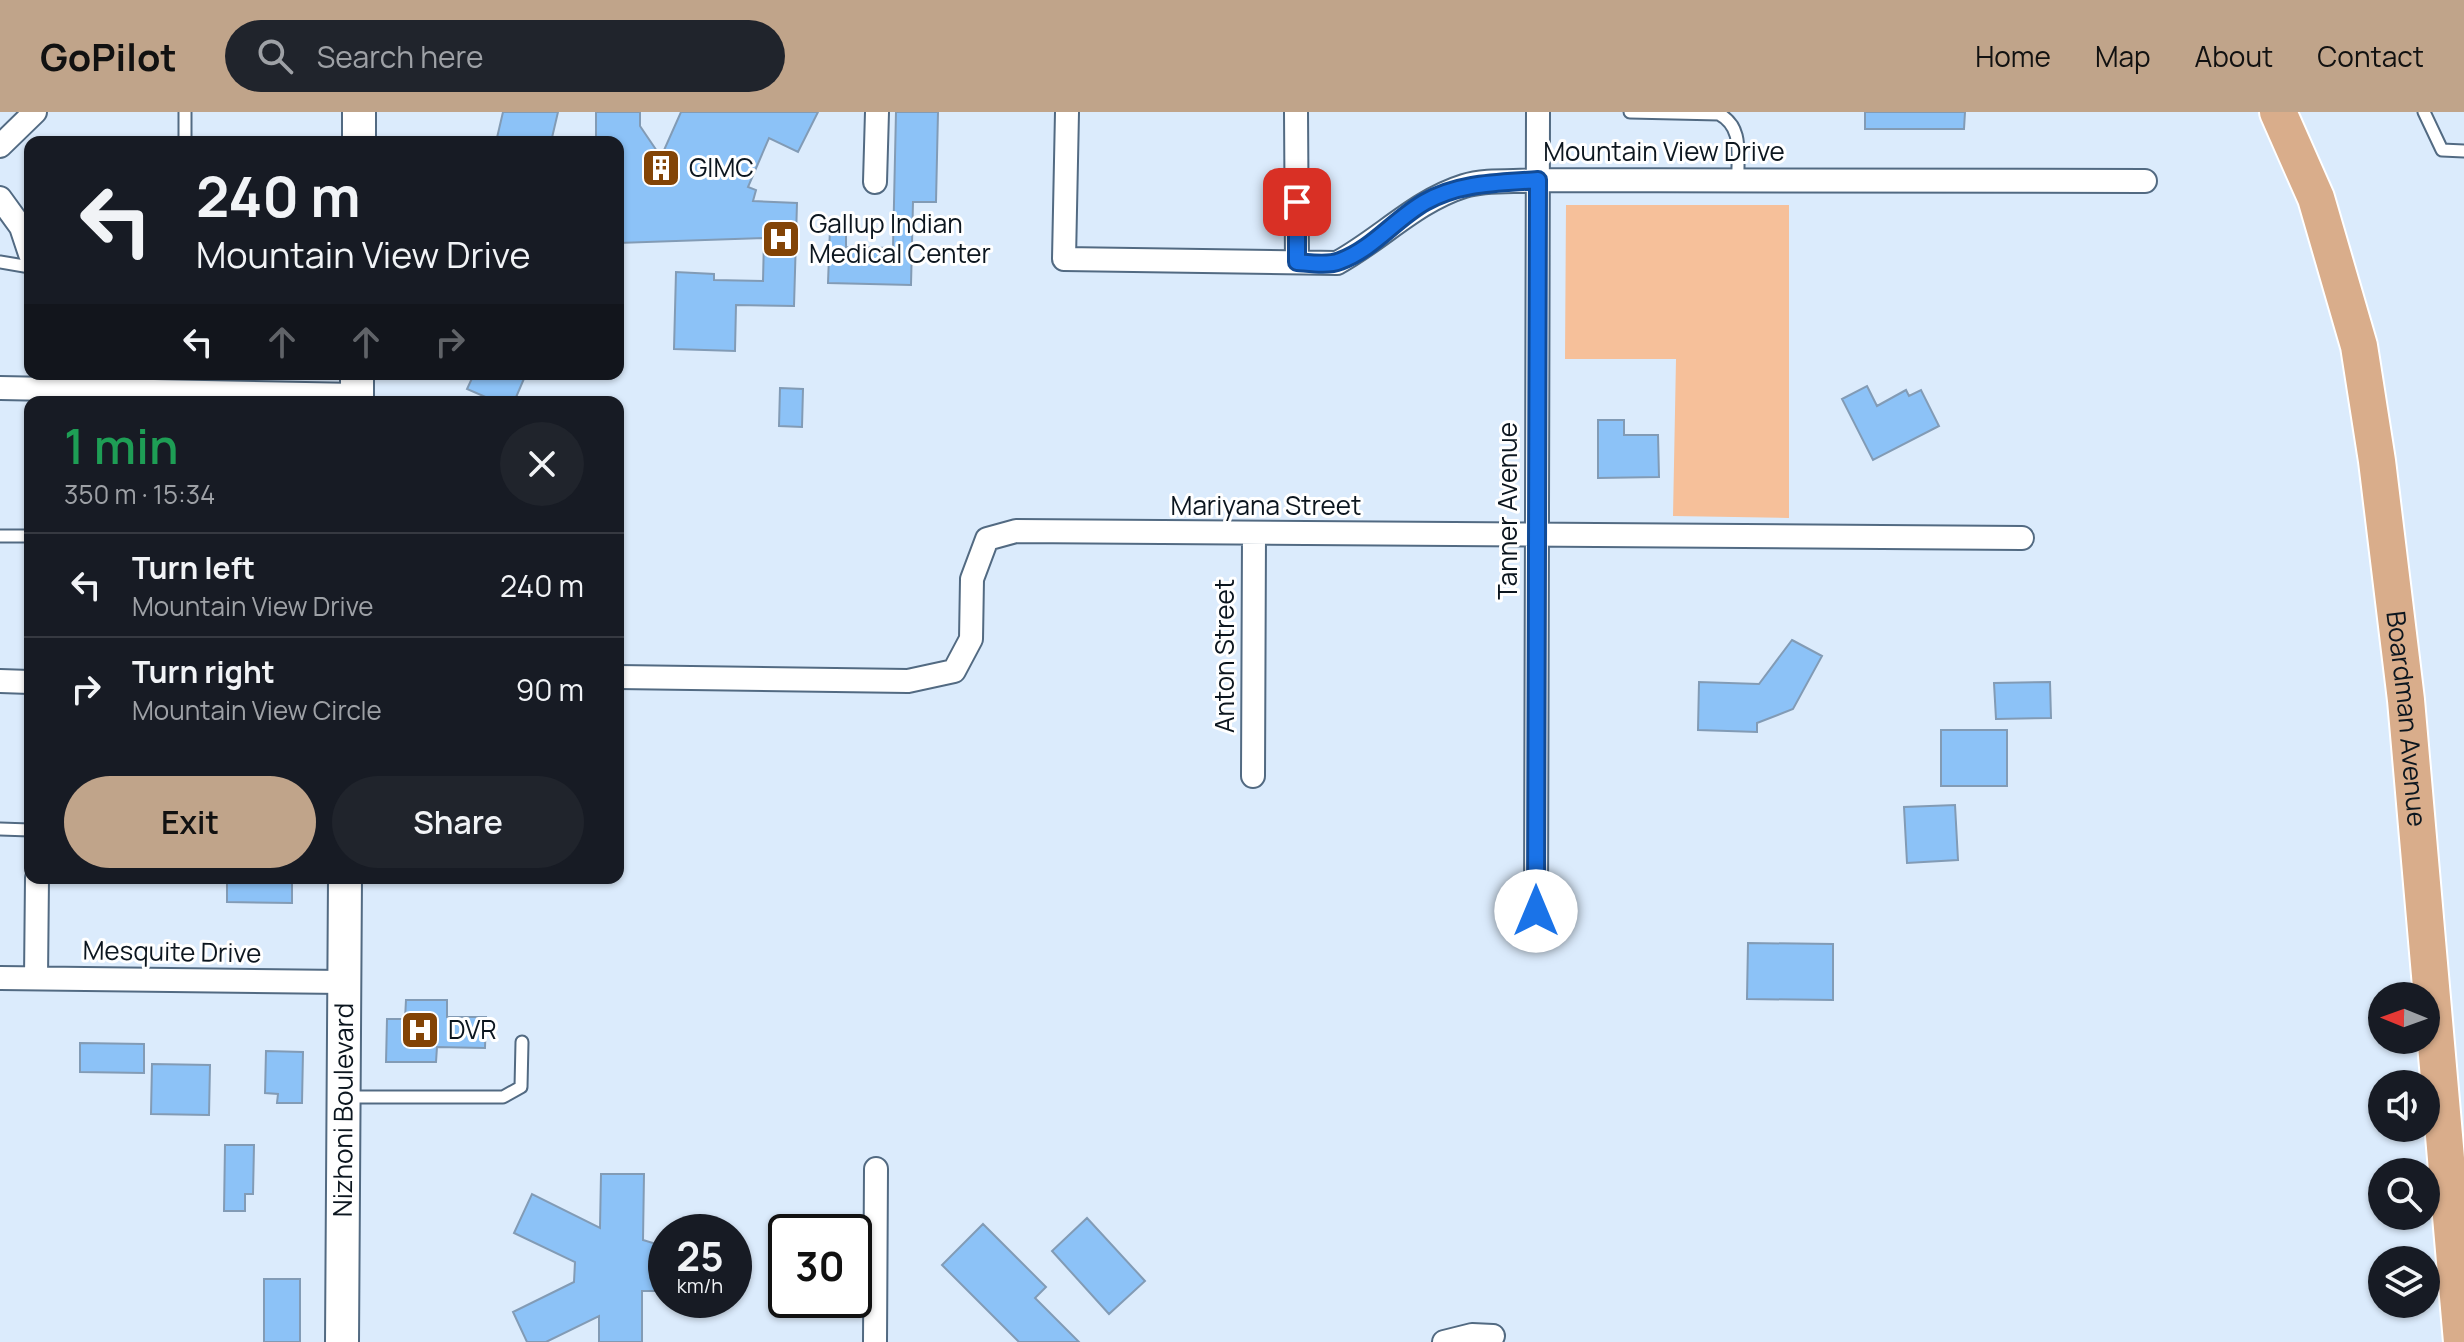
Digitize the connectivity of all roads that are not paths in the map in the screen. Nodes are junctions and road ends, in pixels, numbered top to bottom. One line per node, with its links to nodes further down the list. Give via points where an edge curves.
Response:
1 (35, 112): 14 (street)
2 (185, 112): 12 (lane)
3 (359, 112): 13 (main road)
4 (877, 112): 19 (street)
5 (1067, 112): 23 (street, Mountain View Drive, via 1064,259)
6 (1296, 112): 23 (street)
7 (1538, 112): 16 (street, Tanner Avenue)
8 (1630, 112): 11 (lane)
9 (2278, 112): 53 (main road, Boardman Avenue, via 2316,198 2359,346 2377,461 2406,700)
10 (2424, 112): 15 (lane, via 2442,150)
11 (1719, 113): 17 (lane, via 1737,133)
12 (185, 136)
13 (359, 136)
14 (0, 146)
15 (2464, 151)
16 (1538, 180): 17 (street, Mountain View Drive); 23 (street, Mountain View Drive, via 1467,185 1425,202 1337,263); 30 (street, Tanner Avenue)
17 (1738, 180): 18 (street, Mountain View Drive)
18 (2145, 181)
19 (875, 182)
20 (0, 198): 21 (street)
21 (24, 236)
22 (0, 262): 24 (lane)
23 (1297, 262)
24 (24, 266)
25 (186, 383): 27 (street); 28 (street)
26 (0, 388): 27 (street)
27 (46, 388)
28 (357, 390)
29 (1254, 535): 30 (street, Mariyana Street); 34 (street, Mariyana Street, via 1016,531 987,539 972,579 971,639 954,671 908,681); 37 (street, Anton Street)
30 (1536, 535): 33 (street, Mariyana Street); 42 (street, Tanner Avenue)
31 (0, 536): 32 (lane)
32 (24, 536)
33 (2022, 538)
34 (624, 677)
35 (0, 681): 36 (street)
36 (24, 682)
37 (1253, 776)
38 (0, 829): 39 (lane)
39 (24, 830)
40 (37, 884): 44 (street)
41 (345, 884): 45 (main road, Nizhoni Boulevard)
42 (1536, 911)
43 (0, 978): 44 (street, Mesquite Drive)
44 (36, 978): 45 (street, Mesquite Drive)
45 (344, 982): 47 (main road, Nizhoni Boulevard)
46 (522, 1042): 47 (lane, via 521,1087 503,1097)
47 (343, 1097): 50 (main road, Nizhoni Boulevard)
48 (876, 1169): 51 (street)
49 (1493, 1336): 52 (street)
50 (342, 1342)
51 (875, 1342)
52 (1444, 1342)
53 (2462, 1342)

